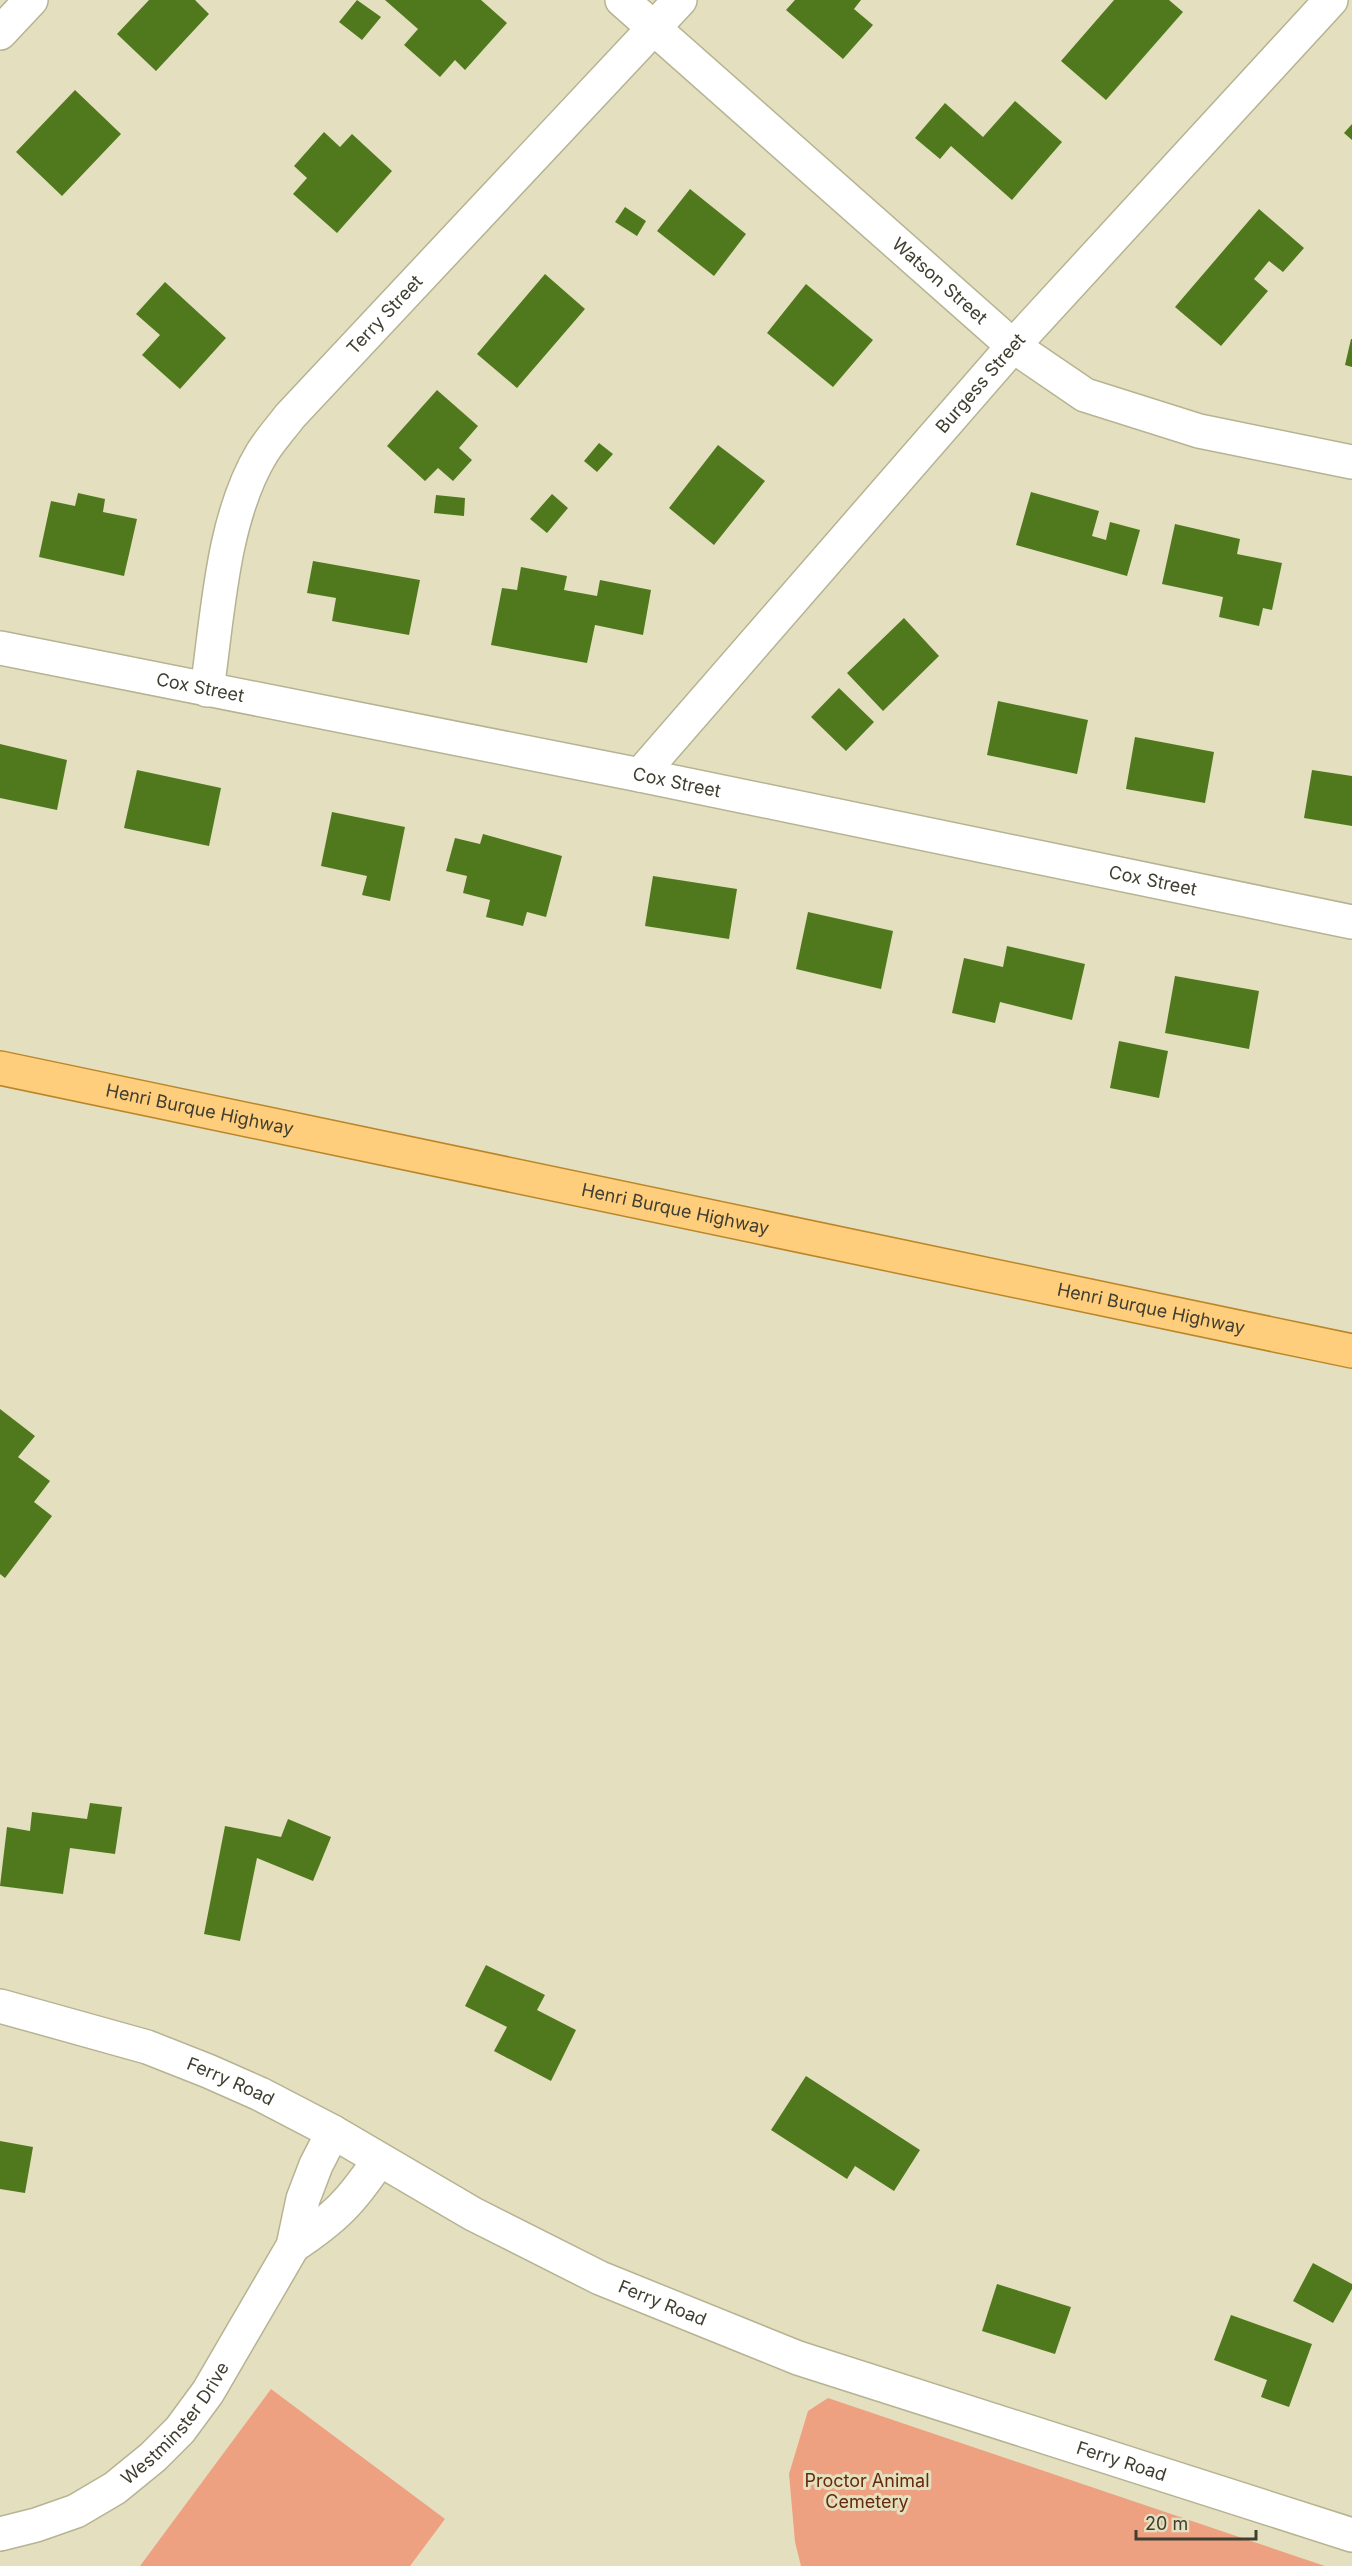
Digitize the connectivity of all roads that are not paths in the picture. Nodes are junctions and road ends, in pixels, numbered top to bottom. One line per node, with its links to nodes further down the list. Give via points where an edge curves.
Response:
1 (31, 0): 6 (street)
2 (622, 0): 5 (street, Watson Street)
3 (680, 0): 5 (street, Terry Street)
4 (1331, 0): 7 (street, Burgess Street)
5 (653, 29): 7 (street, Watson Street); 10 (street, Terry Street, via 290,416 262,453 241,498 228,550)
6 (0, 33)
7 (1013, 346): 8 (street, Watson Street, via 1085,395 1137,414 1199,431); 11 (street, Burgess Street)
8 (1352, 462)
9 (0, 648): 10 (street, Cox Street)
10 (207, 690): 11 (street, Cox Street)
11 (640, 775): 12 (street, Cox Street)
12 (1352, 922)
13 (0, 1068): 14 (main road, Henri Burque Highway)
14 (1352, 1351)
15 (0, 2006): 16 (street, Ferry Road, via 147,2047 260,2094)
16 (333, 2132): 17 (street, Ferry Road); 18 (street, Westminster Drive, via 303,2199)
17 (379, 2160): 18 (street, Westminster Drive, via 356,2195 330,2220); 20 (street, Ferry Road, via 473,2214 600,2278 798,2358)
18 (293, 2246): 19 (street, Westminster Drive, via 208,2392 180,2430 153,2457 115,2488 76,2511)
19 (0, 2534)
20 (1352, 2535)

